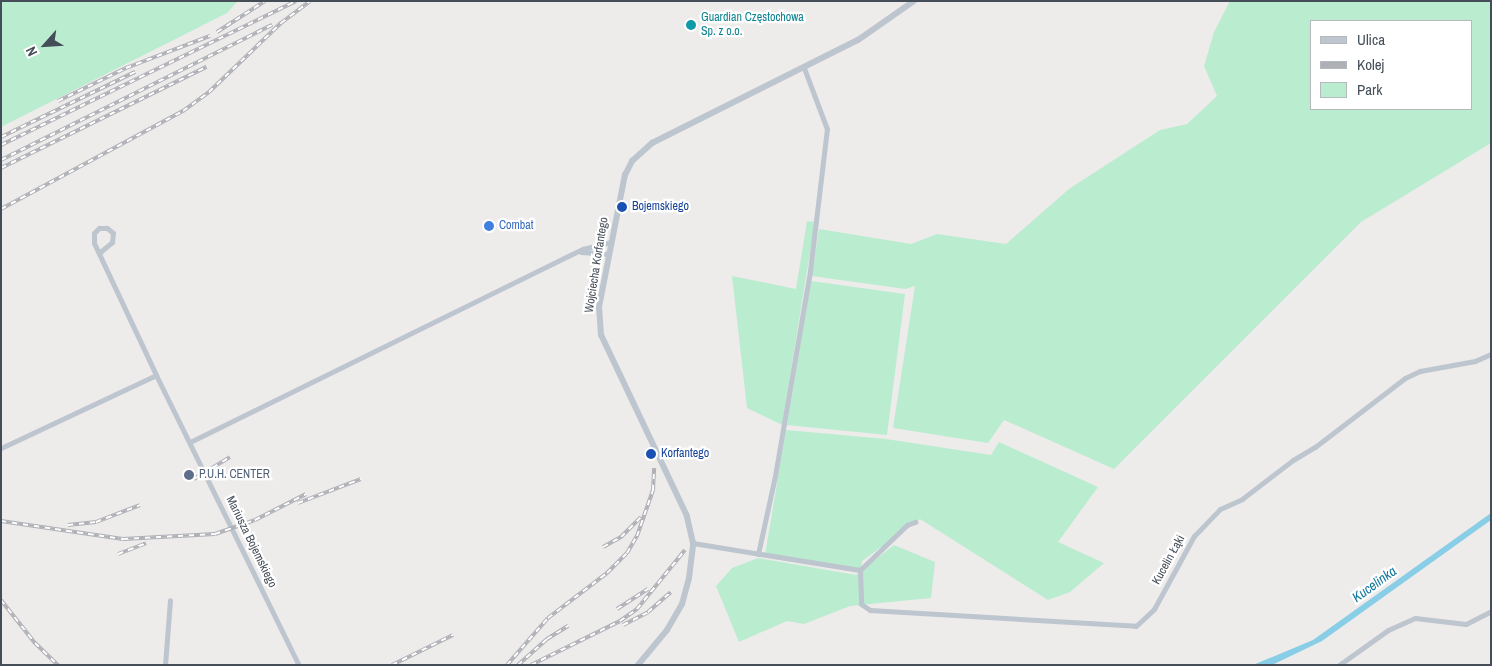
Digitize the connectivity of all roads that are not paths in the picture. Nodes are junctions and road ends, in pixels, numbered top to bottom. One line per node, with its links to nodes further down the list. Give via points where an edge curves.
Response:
1 (914, 1): 2 (street, Wojciecha Korfantego, via 858,40)
2 (804, 68): 3 (street, Wojciecha Korfantego, via 640,152 625,175); 13 (street, via 827,129 810,271 775,476)
3 (611, 242): 5 (street); 6 (street, Wojciecha Korfantego)
4 (99, 253): 4 (street, via 94,233 99,228 108,228 112,242); 8 (street, Mariusza Bojemskiego)
5 (573, 254): 6 (street, via 585,251); 9 (street)
6 (609, 254): 12 (street, Wojciecha Korfantego, via 599,307 601,335 687,516)
7 (1491, 354): 14 (street, Kucelin Łąki, via 1476,361 1420,371 1405,378 1242,499 1220,509 1184,549 1154,609 1136,626 870,610 861,604)
8 (156, 375): 9 (street, Mariusza Bojemskiego); 10 (street)
9 (190, 442): 18 (street, Mariusza Bojemskiego)
10 (1, 448)
11 (915, 522): 14 (street, via 907,525)
12 (693, 543): 13 (street); 19 (street, Wojciecha Korfantego, via 682,604 667,630)
13 (758, 554): 14 (street)
14 (860, 570)
15 (170, 600): 17 (street)
16 (1491, 611): 20 (street, via 1466,624 1415,618 1388,630)
17 (165, 665)
18 (299, 665)
19 (638, 665)
20 (1339, 665)

